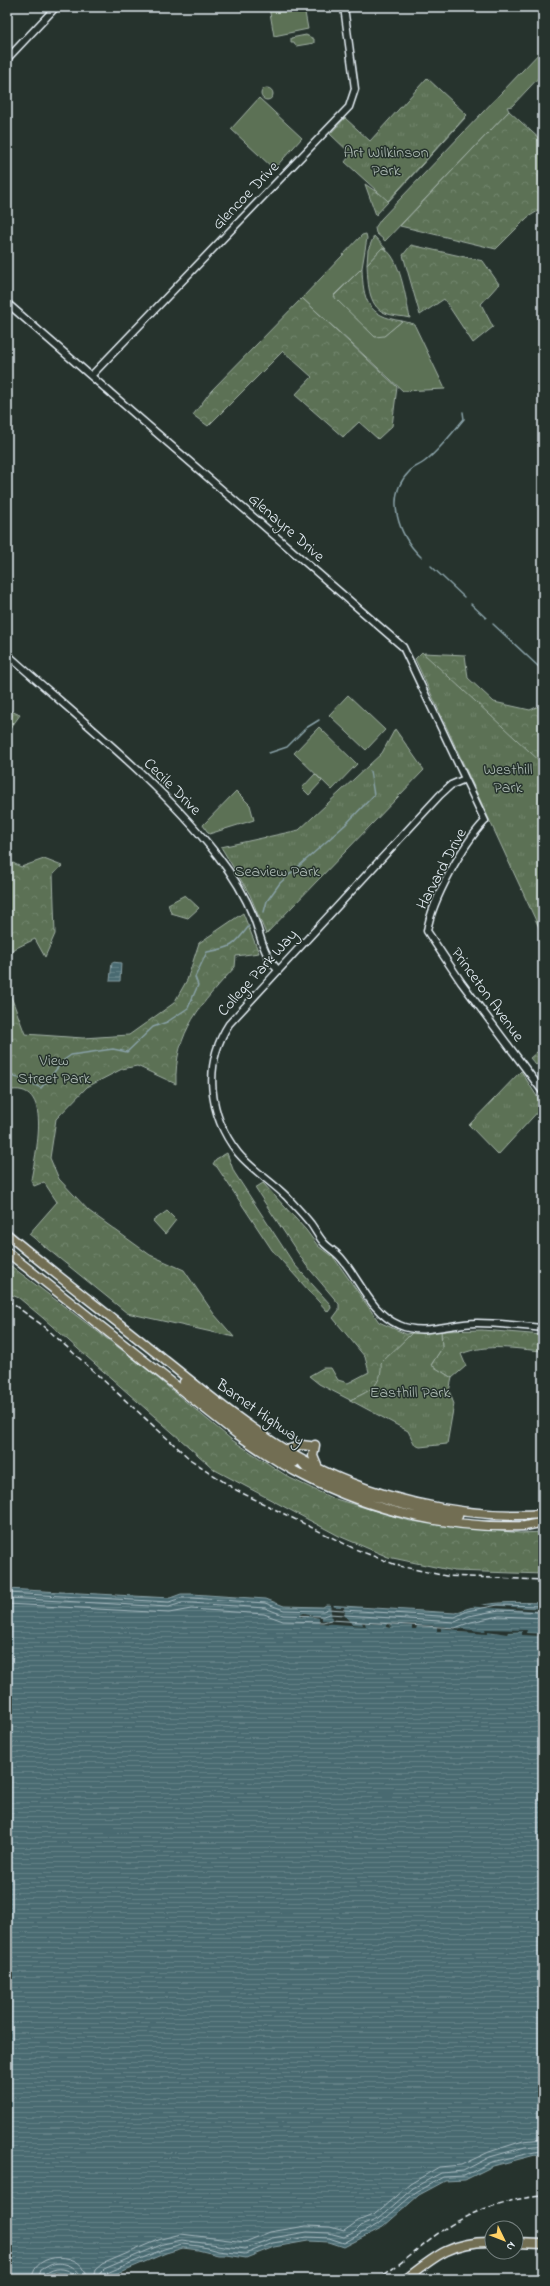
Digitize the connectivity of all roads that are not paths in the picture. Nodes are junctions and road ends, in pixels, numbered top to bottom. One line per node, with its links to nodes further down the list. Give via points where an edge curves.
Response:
1 (56, 7): 3 (street)
2 (344, 7): 5 (street, Glencoe Drive, via 355,88 349,107)
3 (7, 59)
4 (7, 303): 5 (street, Glenayre Drive)
5 (91, 376): 7 (street, Glenayre Drive, via 403,647)
6 (7, 654): 10 (street, Cecile Drive, via 150,781 184,815 240,888 254,919 266,956)
7 (465, 779): 8 (street, Glenayre Drive); 10 (street, College Park Way, via 451,785 440,795)
8 (485, 821): 9 (street, Harvard Drive, via 458,861 432,908)
9 (427, 931): 11 (street, Princeton Avenue, via 461,982)
10 (277, 970): 15 (street, College Park Way, via 240,1009 221,1035 213,1059 213,1101 221,1124 238,1152 288,1198 311,1224 325,1244 345,1263 381,1314 400,1326 419,1329 483,1323)
11 (543, 1092)
12 (7, 1234): 16 (main road, Barnet Highway, via 225,1408)
13 (7, 1240): 17 (main road, via 241,1428 292,1462)
14 (7, 1252): 20 (main road, Barnet Highway, via 237,1434 304,1476 363,1502 409,1514 481,1525 527,1526)
15 (543, 1328)
16 (287, 1450): 17 (main road, Barnet Highway); 18 (main road, via 302,1445 313,1446)
17 (300, 1459): 18 (main road, Barnet Highway); 20 (main road, via 312,1472 357,1492 393,1502 447,1515)
18 (318, 1468): 19 (main road, Barnet Highway, via 380,1492 449,1509 483,1514)
19 (543, 1514)
20 (541, 1523)
21 (484, 2242): 24 (main road, via 450,2248)
22 (524, 2243): 23 (main road)
23 (543, 2244)
24 (406, 2279)

